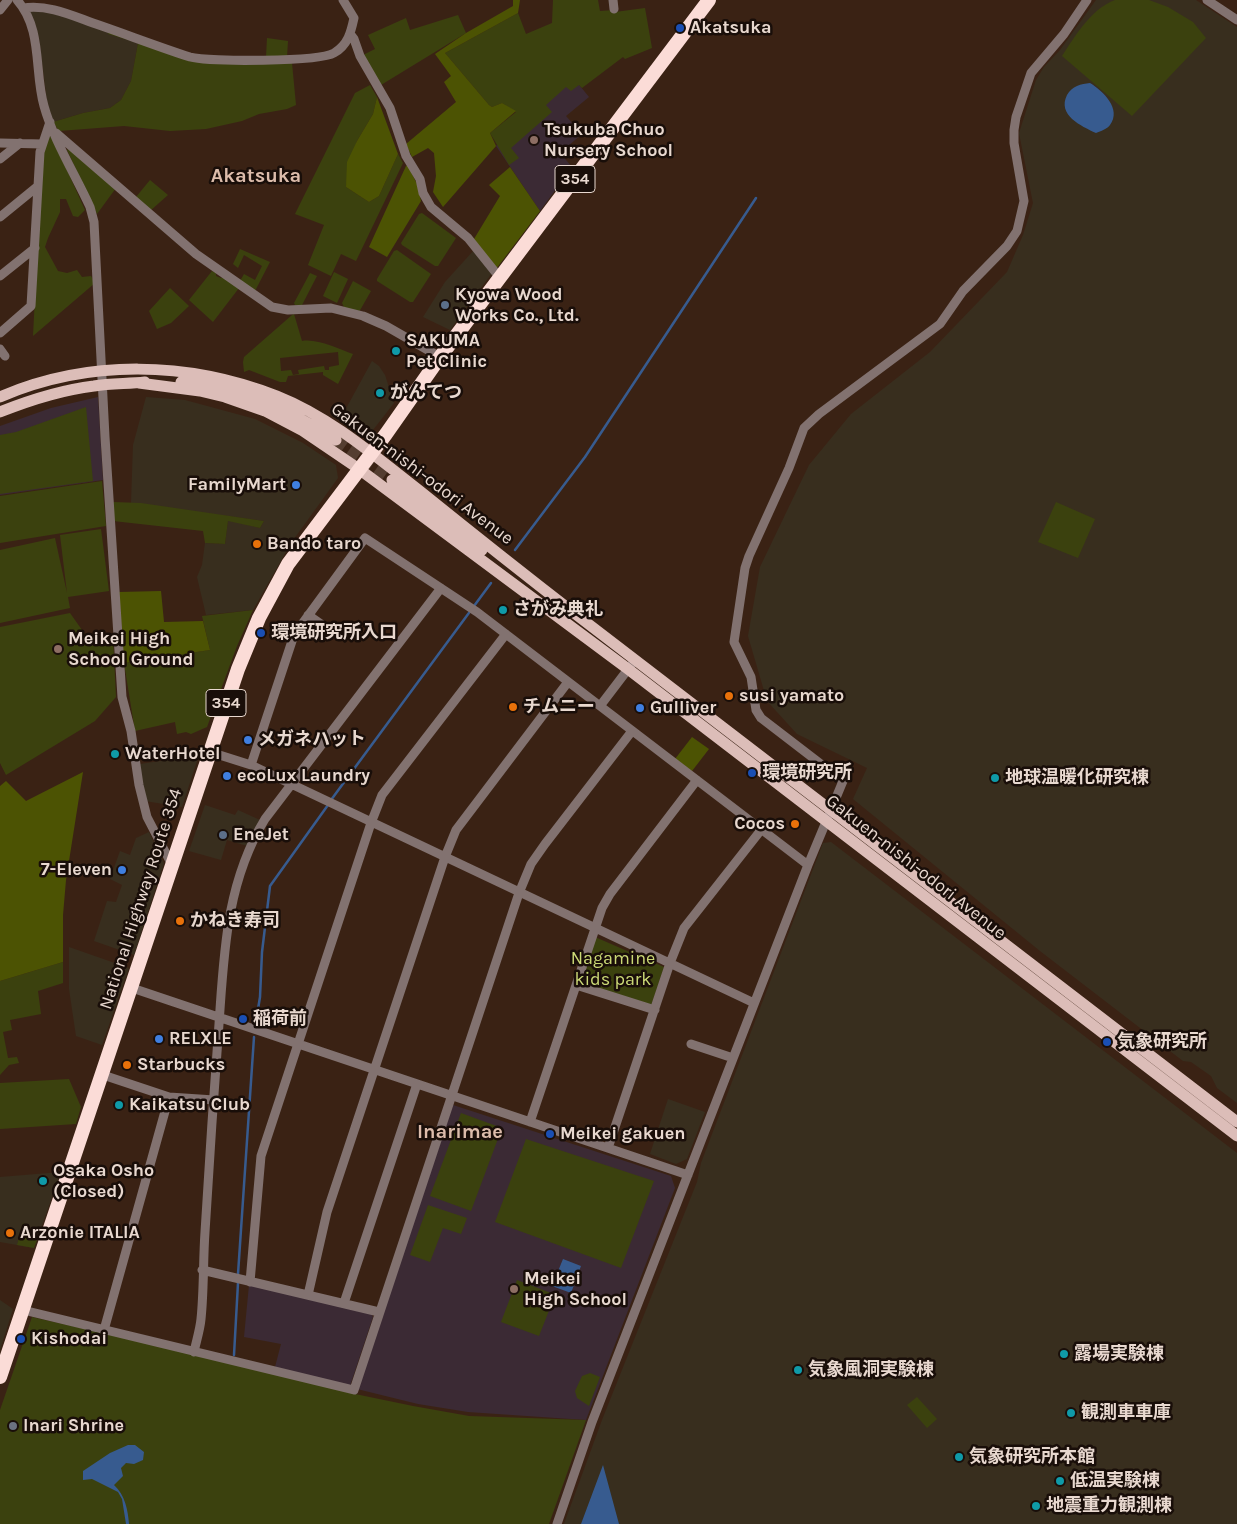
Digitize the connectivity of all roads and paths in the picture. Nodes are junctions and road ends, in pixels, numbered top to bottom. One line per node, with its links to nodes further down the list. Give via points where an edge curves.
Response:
1 (8, 0): 8 (street)
2 (17, 0): 7 (street)
3 (343, 0): 10 (street, via 354,18)
4 (708, 0): 21 (highway, National Highway Route 354 / 354)
5 (1087, 0): 50 (street, via 1031,73 1016,117 1014,143 1024,201 1017,231 1007,246 963,291 940,324 804,428 745,568 734,642 751,677 756,710 761,718 842,781)
6 (1207, 0): 9 (street)
7 (23, 8): 10 (street, via 57,10 200,58 285,60 326,57 340,49); 11 (street, via 34,37 44,105)
8 (0, 10)
9 (1237, 20)
10 (351, 35): 21 (street, via 390,108 406,156 431,207 468,238)
11 (50, 122): 12 (street); 15 (street)
12 (54, 131): 23 (street, via 196,254 272,307 288,310 330,308 363,316); 25 (street, via 94,222)
13 (0, 143): 14 (street)
14 (20, 143): 15 (street); 16 (street)
15 (42, 144): 17 (street)
16 (0, 159)
17 (38, 186): 18 (street); 19 (street)
18 (0, 217)
19 (35, 248): 20 (street); 22 (street, via 31,306)
20 (0, 276)
21 (500, 278): 23 (highway, National Highway Route 354 / 354)
22 (0, 333)
23 (440, 357): 32 (highway, National Highway Route 354 / 354)
24 (142, 369): 25 (main road, Gakuen-nishi-odori Avenue); 27 (main road, Gakuen-nishi-odori Avenue); 32 (main road, Gakuen-nishi-odori Avenue, via 207,375 276,396 320,418)
25 (102, 371): 28 (street); 29 (main road, Gakuen-nishi-odori Avenue, via 43,382)
26 (139, 382): 27 (main road, Gakuen-nishi-odori Avenue); 28 (main road, Gakuen-nishi-odori Avenue); 33 (main road, Gakuen-nishi-odori Avenue, via 225,397 265,411 303,431)
27 (204, 383): 31 (main road, Gakuen-nishi-odori Avenue, via 269,403)
28 (103, 384): 30 (main road, Gakuen-nishi-odori Avenue, via 48,395); 55 (street, via 122,697 132,731 147,818)
29 (0, 397)
30 (0, 412)
31 (336, 440)
32 (371, 453): 33 (highway, National Highway Route 354 / 354); 38 (main road, Gakuen-nishi-odori Avenue)
33 (359, 469): 39 (main road, Gakuen-nishi-odori Avenue); 46 (highway, National Highway Route 354 / 354, via 277,582 250,639)
34 (392, 480): 35 (main road, Gakuen-nishi-odori Avenue)
35 (500, 564): 38 (main road, Gakuen-nishi-odori Avenue); 39 (main road, Gakuen-nishi-odori Avenue, via 566,618)
36 (441, 588): 37 (street, via 365,538); 40 (street); 49 (street)
37 (308, 615): 41 (street); 47 (street, via 294,635)
38 (579, 617): 42 (main road, Gakuen-nishi-odori Avenue)
39 (572, 627): 42 (main road, Gakuen-nishi-odori Avenue)
40 (506, 634): 43 (street); 52 (street, via 382,795)
41 (338, 636)
42 (632, 665): 44 (street); 50 (main road, Gakuen-nishi-odori Avenue); 51 (main road, Gakuen-nishi-odori Avenue)
43 (568, 682): 44 (street); 54 (street, via 469,810)
44 (600, 706): 45 (street)
45 (632, 732): 48 (street); 57 (street, via 531,864)
46 (210, 752): 47 (street); 55 (highway, National Highway Route 354 / 354)
47 (251, 766): 49 (street)
48 (697, 780): 53 (street); 58 (street, via 610,894)
49 (292, 785): 52 (street); 64 (street, via 257,832 231,903)
50 (830, 809): 51 (street); 75 (main road, Gakuen-nishi-odori Avenue)
51 (826, 820): 56 (street); 76 (main road, Gakuen-nishi-odori Avenue)
52 (370, 823): 54 (street); 65 (street)
53 (760, 830): 56 (street); 59 (street, via 684,928)
54 (445, 857): 57 (street); 68 (street)
55 (172, 865): 61 (highway, National Highway Route 354 / 354)
56 (808, 865): 62 (street)
57 (519, 893): 58 (street); 71 (street)
58 (594, 928): 59 (street); 60 (street)
59 (670, 963): 62 (street); 63 (street)
60 (576, 985): 63 (street); 74 (street)
61 (132, 988): 64 (street); 69 (highway, National Highway Route 354 / 354)
62 (754, 1003): 67 (street)
63 (654, 1010): 77 (street)
64 (220, 1017): 65 (street); 73 (street)
65 (297, 1044): 68 (street); 80 (street, via 261,1156)
66 (692, 1044): 67 (street)
67 (733, 1058): 78 (street)
68 (374, 1070): 70 (street); 81 (street, via 327,1212)
69 (103, 1075): 72 (street); 83 (highway, National Highway Route 354 / 354)
70 (417, 1084): 71 (street); 82 (street)
71 (452, 1096): 74 (street); 84 (street)
72 (169, 1097): 73 (street); 85 (street)
73 (214, 1100): 79 (street)
74 (530, 1122): 77 (street)
75 (1237, 1122)
76 (1237, 1136)
77 (608, 1148): 78 (street)
78 (688, 1175): 88 (street, via 592,1422)
79 (202, 1270): 80 (street); 86 (street, via 201,1320)
80 (250, 1282): 81 (street)
81 (308, 1295): 82 (street)
82 (344, 1303): 84 (street)
83 (23, 1310): 85 (street); 87 (highway, National Highway Route 354 / 354)
84 (380, 1312): 86 (street, via 354,1390)
85 (104, 1330): 86 (street)
86 (194, 1352)
87 (0, 1377)
88 (557, 1524)

